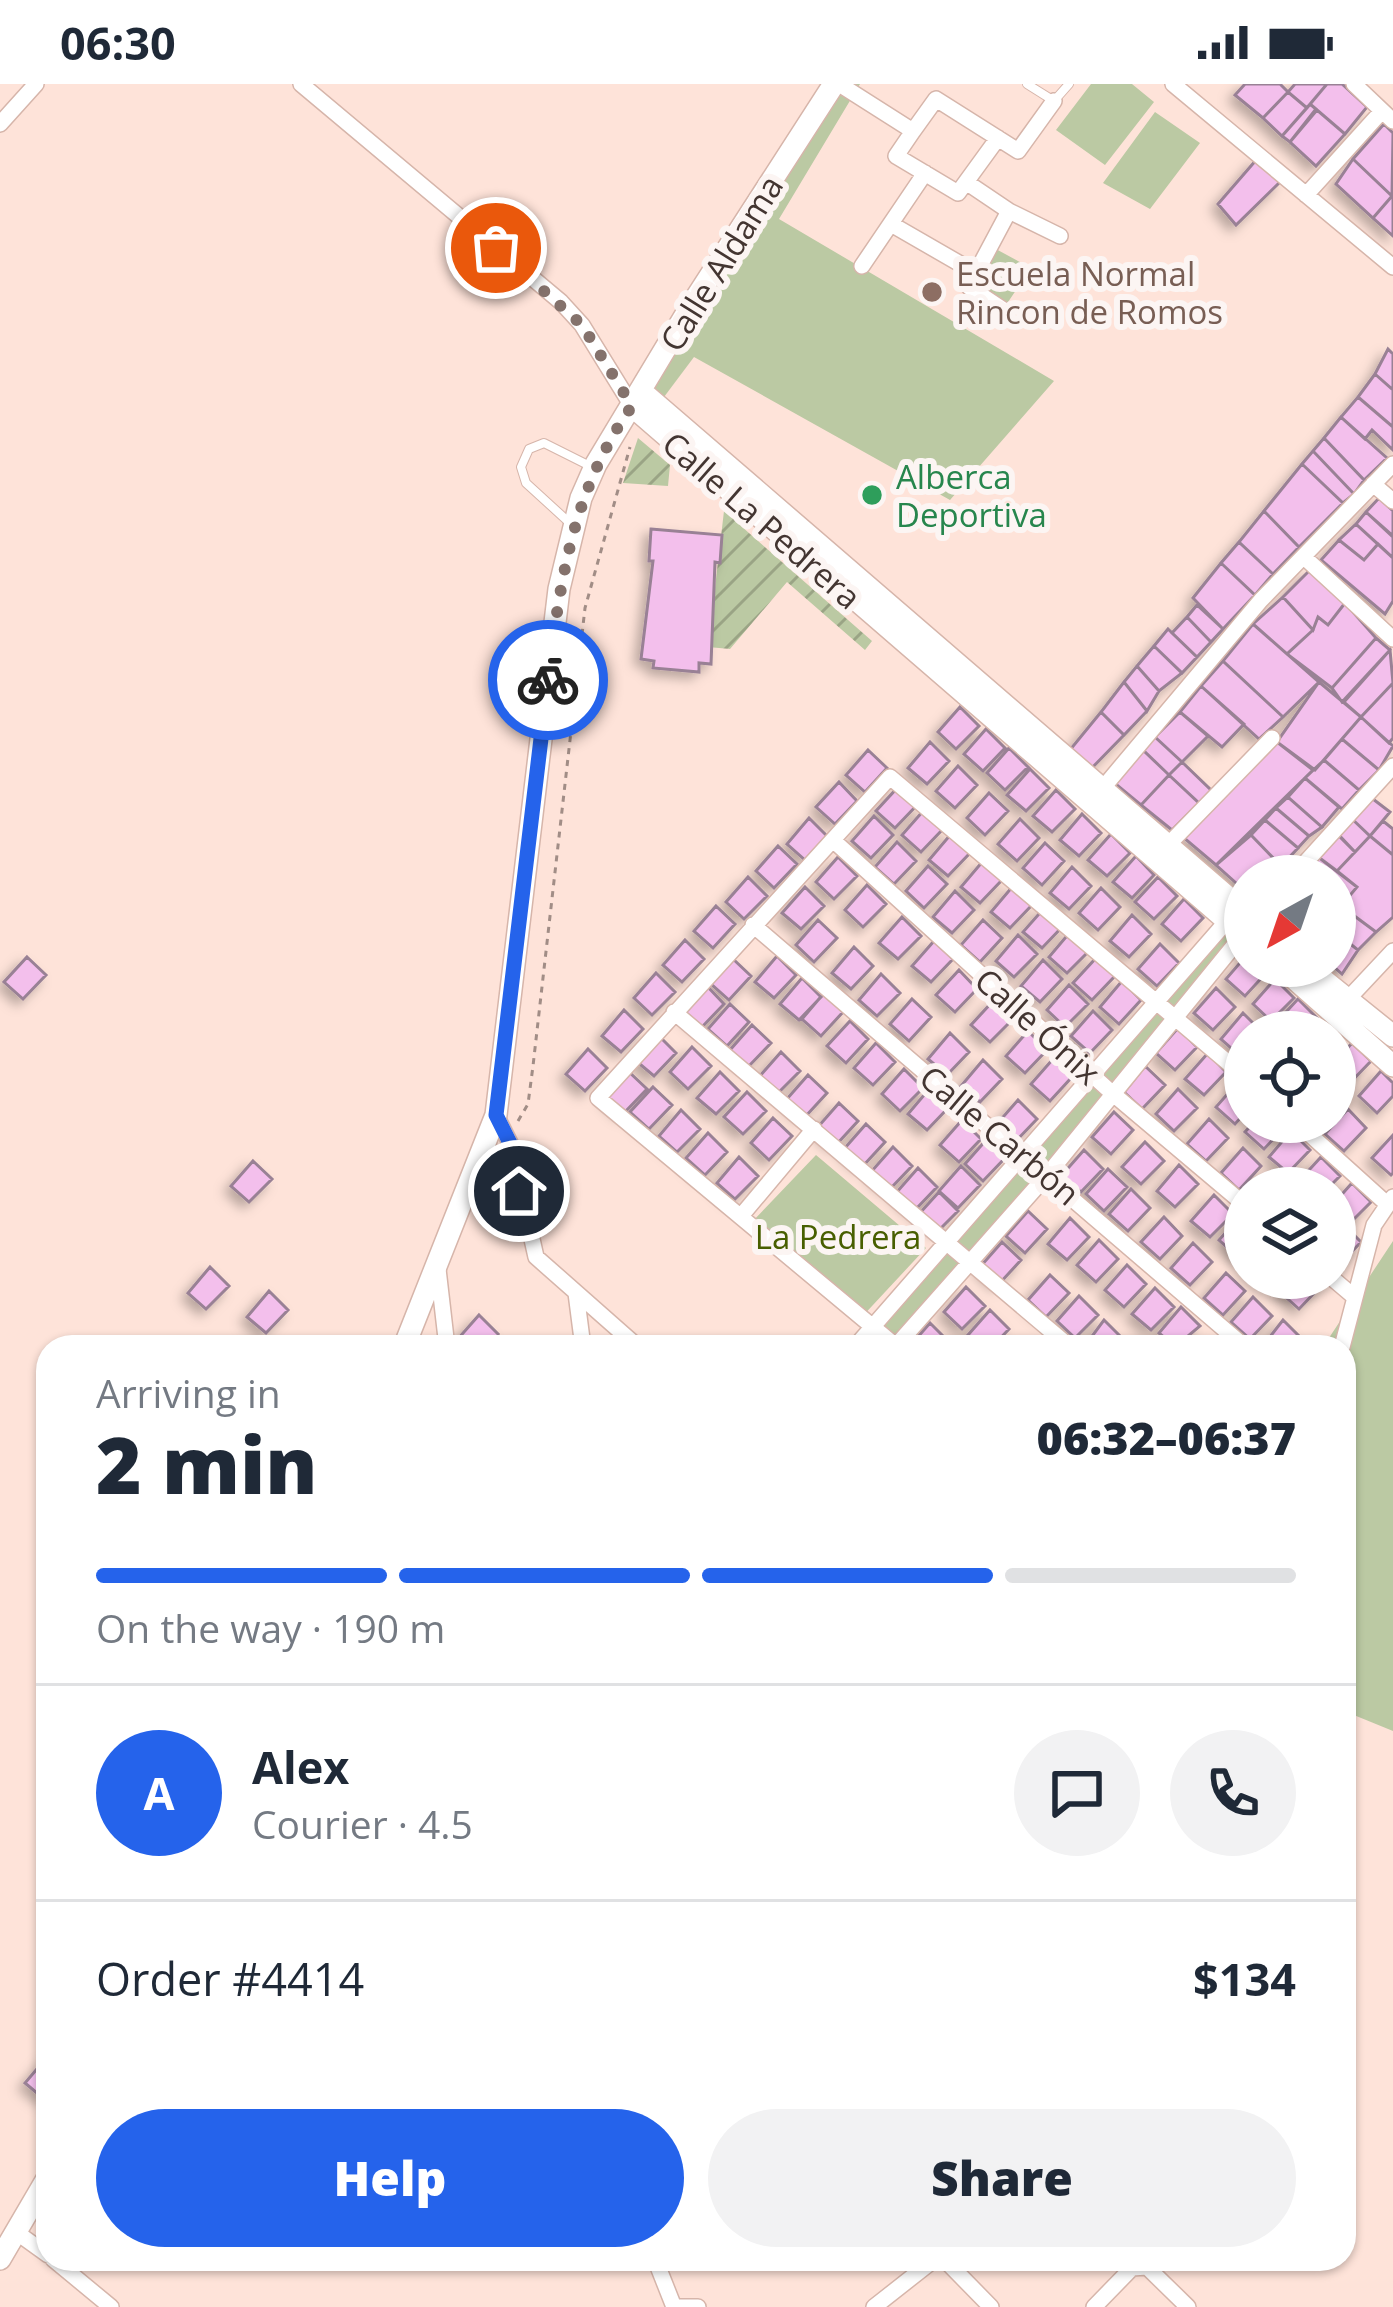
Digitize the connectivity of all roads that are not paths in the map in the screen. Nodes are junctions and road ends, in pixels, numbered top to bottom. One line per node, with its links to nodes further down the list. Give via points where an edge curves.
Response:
1 (36, 84): 10 (street)
2 (302, 84): 23 (street, Calle La Pedrera, via 561,302)
3 (1027, 84): 8 (lane)
4 (1069, 84): 8 (lane)
5 (1173, 84): 15 (street)
6 (1354, 84): 9 (street)
7 (829, 87): 11 (street); 23 (main road, Calle Aldama, via 694,301)
8 (1054, 101): 12 (street, via 1018,151)
9 (1388, 116): 15 (street)
10 (0, 124)
11 (914, 131): 12 (street, via 936,99); 13 (street, via 896,156)
12 (998, 138): 14 (street)
13 (925, 173): 14 (street, via 958,193); 17 (street)
14 (966, 182): 16 (street)
15 (1306, 195): 20 (street)
16 (1009, 211): 18 (street); 21 (street)
17 (891, 224): 19 (street); 21 (street)
18 (1060, 236)
19 (862, 266)
20 (1393, 268)
21 (976, 273): 22 (street, via 969,287)
22 (1002, 309)
23 (641, 406): 25 (main road, Calle Aldama); 33 (main road, Calle La Pedrera)
24 (1393, 464): 26 (street)
25 (594, 468): 28 (main road, Calle Aldama); 28 (lane, via 544,443 529,449 521,467 526,483)
26 (1373, 484): 27 (street); 29 (street)
27 (1393, 501)
28 (573, 526): 54 (main road, Calle Aldama)
29 (1304, 557): 30 (street); 33 (street)
30 (1393, 639)
31 (1272, 738): 35 (street)
32 (1393, 766): 36 (street)
33 (1096, 796): 35 (main road, Calle La Pedrera); 38 (main road, Calle La Pedrera)
34 (835, 842): 39 (street); 45 (street, via 896,776); 52 (street, Calle Ónix)
35 (1167, 846): 37 (main road, Calle La Pedrera)
36 (1312, 855)
37 (1224, 906)
38 (1224, 909)
39 (753, 925): 47 (street); 57 (street, Calle Carbón)
40 (1224, 940): 45 (street)
41 (1224, 948): 48 (street)
42 (1393, 951): 46 (street)
43 (1304, 987): 51 (main road)
44 (1331, 987): 46 (main road)
45 (1159, 1000): 48 (street); 52 (street)
46 (1347, 1000): 49 (main road)
47 (674, 1012): 55 (street); 61 (street, via 598,1097)
48 (1176, 1016): 50 (street); 53 (street)
49 (1393, 1036)
50 (1224, 1058)
51 (1393, 1066)
52 (1094, 1076): 53 (street, Calle Ónix); 57 (street)
53 (1112, 1093): 58 (street); 59 (street, Calle Ónix)
54 (496, 1115): 64 (main road, Calle Aldama); 66 (street, via 511,1145 536,1257)
55 (814, 1129): 61 (street); 62 (street)
56 (1321, 1143): 60 (street)
57 (1025, 1156): 58 (street, Calle Carbón); 62 (street)
58 (1048, 1174): 63 (street); 77 (street, Calle Carbón)
59 (1224, 1187)
60 (1390, 1200): 65 (street)
61 (741, 1216): 68 (street)
62 (947, 1241): 63 (street); 68 (street)
63 (970, 1262): 75 (street); 76 (street)
64 (438, 1266): 69 (main road, Calle Aldama); 70 (street)
65 (1356, 1282)
66 (576, 1293): 71 (street); 72 (street)
67 (1351, 1299): 78 (street)
68 (873, 1327): 73 (street); 74 (street)
69 (409, 1335)
70 (446, 1335)
71 (581, 1335)
72 (624, 1335)
73 (866, 1335)
74 (882, 1335)
75 (906, 1335)
76 (1056, 1335)
77 (1231, 1335)
78 (1344, 1335)
79 (36, 2198): 80 (main road)
80 (16, 2232): 81 (street); 82 (main road)
81 (36, 2246)
82 (0, 2259)
83 (68, 2271): 89 (street)
84 (660, 2271): 90 (street)
85 (920, 2271): 92 (street)
86 (956, 2271): 93 (street)
87 (1129, 2271): 94 (street)
88 (1151, 2271): 95 (street)
89 (111, 2307)
90 (674, 2307): 91 (street)
91 (698, 2307)
92 (874, 2307)
93 (991, 2307)
94 (1094, 2307)
95 (1188, 2307)

